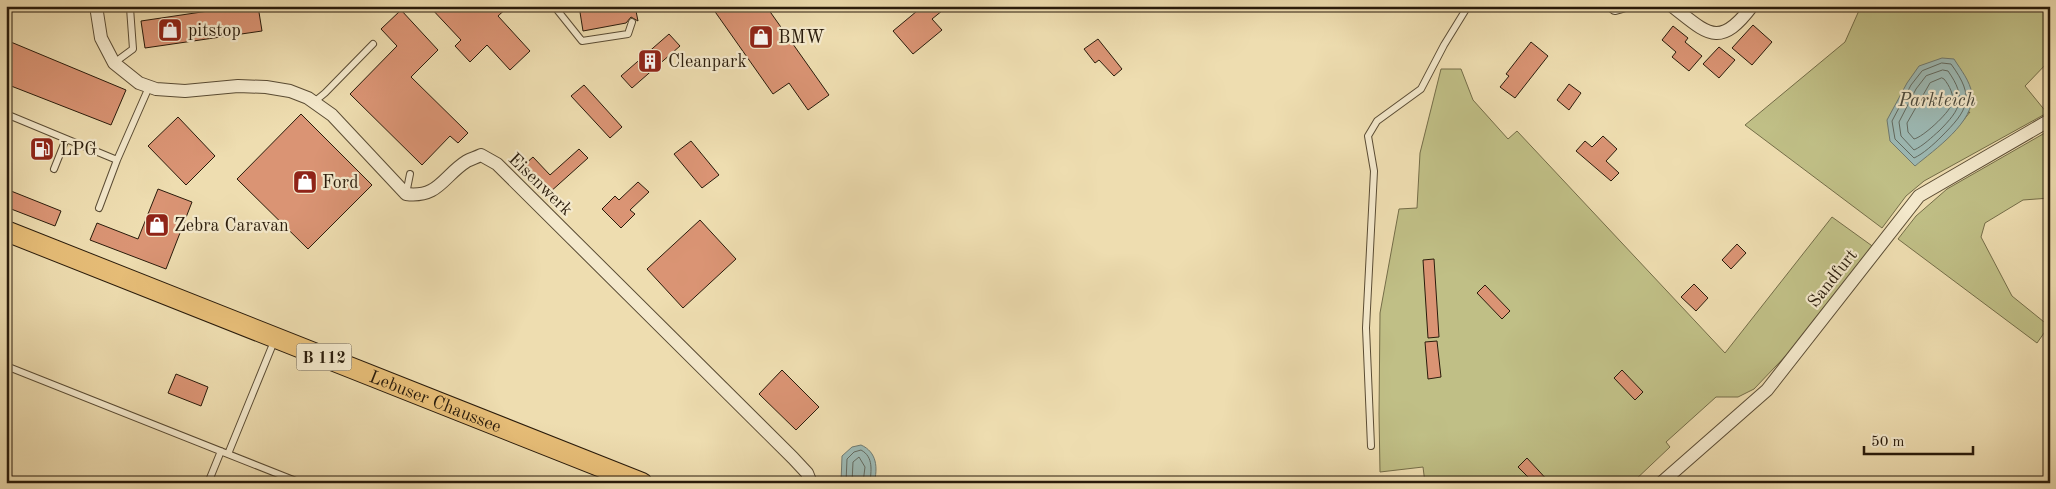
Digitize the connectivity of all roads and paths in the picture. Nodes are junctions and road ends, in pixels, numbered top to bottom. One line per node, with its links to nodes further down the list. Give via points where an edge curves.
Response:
1 (96, 6): 11 (street, via 101,38)
2 (147, 6): 11 (lane, via 130,8 132,49)
3 (554, 6): 9 (lane, via 582,42 628,34)
4 (1468, 6): 25 (lane, via 1421,89 1377,121 1368,136 1374,171 1366,328)
5 (1613, 6): 6 (street)
6 (1622, 6)
7 (1672, 6): 8 (street, via 1704,31 1717,33 1740,22)
8 (1752, 6)
9 (632, 22)
10 (373, 44): 13 (lane)
11 (114, 63): 12 (street)
12 (149, 87): 13 (street, via 185,91 266,87 290,91); 17 (lane)
13 (314, 102): 20 (street, via 332,115)
14 (6, 114): 16 (lane)
15 (2050, 120): 33 (street, Sandfurt, via 1919,196 1767,390)
16 (66, 139): 17 (lane); 18 (lane)
17 (117, 160): 21 (lane)
18 (54, 168)
19 (410, 174): 20 (lane)
20 (406, 194): 32 (street, Eisenwerk, via 420,195 435,189 467,161 481,155 497,164 793,458 807,473)
21 (99, 208)
22 (6, 231): 23 (main road, Lebuser Chaussee / B 112)
23 (276, 338): 27 (lane); 31 (main road, Lebuser Chaussee / B 112)
24 (6, 366): 26 (lane)
25 (1371, 446)
26 (221, 451): 27 (lane); 29 (lane)
27 (228, 454): 28 (lane)
28 (293, 481): 30 (lane)
29 (208, 483)
30 (301, 483)
31 (642, 483)
32 (811, 483)
33 (1661, 483)

